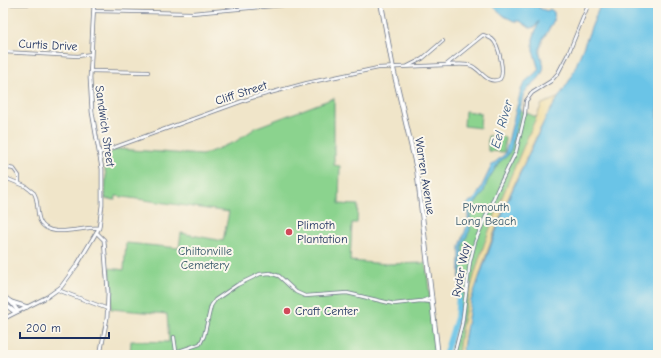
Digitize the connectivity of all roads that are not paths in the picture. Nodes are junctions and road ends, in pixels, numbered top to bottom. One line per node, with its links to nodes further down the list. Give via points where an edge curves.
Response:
1 (90, 3): 6 (street)
2 (94, 3): 7 (street, Sandwich Street)
3 (308, 3): 7 (street, via 192,13)
4 (382, 3): 13 (main road, Warren Avenue)
5 (589, 3): 39 (street, Ryder Way, via 558,73 551,81 532,93 526,101 516,152 475,242 462,324)
6 (3, 4)
7 (94, 11): 10 (street, Sandwich Street)
8 (443, 41): 12 (street, via 424,57)
9 (3, 52): 10 (street, Curtis Drive, via 78,56)
10 (91, 54): 14 (street, Sandwich Street)
11 (446, 65): 11 (street, Cliff Street, via 483,35 496,45 502,64 502,75 499,80 492,80 481,75 472,66); 12 (street, Cliff Street)
12 (406, 67): 13 (street, Cliff Street)
13 (393, 68): 16 (street, Cliff Street, via 364,70 257,96); 24 (main road, Warren Avenue, via 417,172)
14 (90, 71): 15 (street); 16 (street, Sandwich Street, via 92,108)
15 (148, 72)
16 (99, 152): 20 (street, Sandwich Street, via 102,181)
17 (3, 170): 19 (street, via 14,169 19,176)
18 (3, 177): 19 (street)
19 (19, 183): 20 (street, via 34,193 40,222 48,229 60,231)
20 (99, 228): 21 (street, Sandwich Street)
21 (97, 233): 22 (street, Sandwich Street); 30 (street, via 104,240)
22 (58, 290): 29 (street); 30 (street)
23 (3, 296): 26 (main road)
24 (432, 296): 25 (street); 27 (main road, Warren Avenue)
25 (421, 301): 27 (street); 35 (street, via 394,304 347,293 305,296 296,292 279,276 270,273 254,276 214,302 204,336 197,346)
26 (11, 302): 29 (main road); 32 (main road)
27 (432, 302): 38 (main road, Warren Avenue)
28 (3, 303): 31 (main road); 32 (main road)
29 (27, 307): 32 (street)
30 (108, 308): 36 (street)
31 (3, 312)
32 (17, 312): 33 (street)
33 (3, 318)
34 (174, 337): 35 (street)
35 (175, 352): 37 (street)
36 (100, 355)
37 (167, 355)
38 (438, 355)
39 (454, 355)

